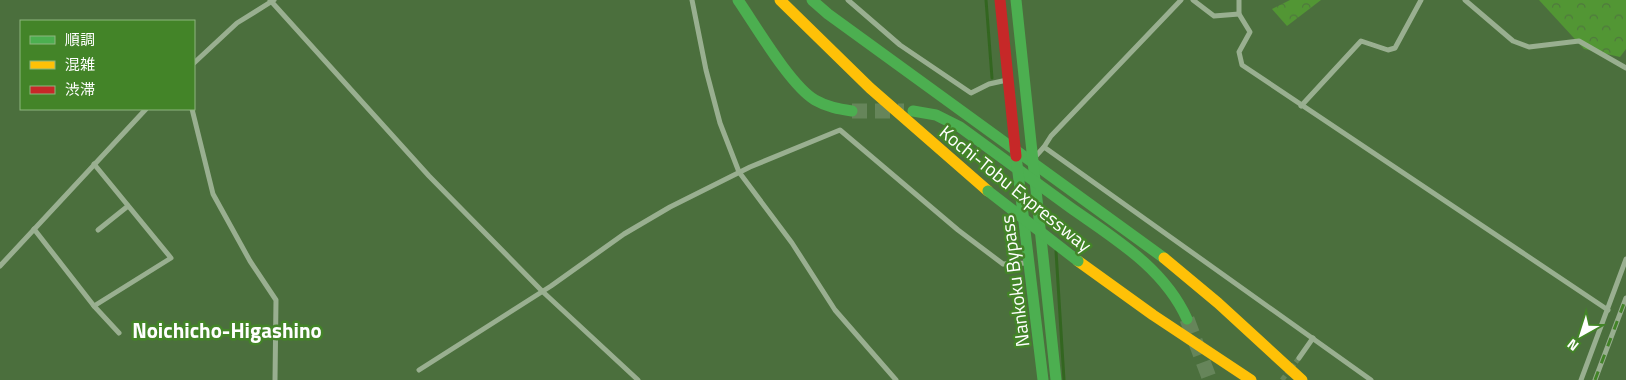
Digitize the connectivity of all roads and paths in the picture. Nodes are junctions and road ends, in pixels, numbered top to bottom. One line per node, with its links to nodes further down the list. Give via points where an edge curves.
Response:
1 (272, 0): 15 (street, via 237,23); 36 (street, via 429,176)
2 (692, 0): 28 (street, via 720,123)
3 (738, 0): 21 (highway, via 794,82 809,97 828,107)
4 (780, 0): 49 (highway, Kochi-Tobu Expressway, bridge, via 870,88 988,191 1153,315)
5 (812, 0): 24 (highway)
6 (848, 0): 17 (street, via 900,45 971,93)
7 (1000, 0): 17 (highway, Nankoku Bypass)
8 (1016, 0): 25 (highway, Nankoku Bypass)
9 (1181, 0): 23 (street)
10 (1193, 0): 14 (street, via 1214,16)
11 (1238, 0): 14 (street)
12 (1421, 0): 18 (street, via 1395,48 1388,50 1361,41)
13 (1465, 0): 16 (street, via 1513,41 1529,47 1579,41)
14 (1239, 14): 18 (street, via 1250,32 1239,52 1242,65)
15 (195, 61)
16 (1626, 68)
17 (1007, 80): 24 (highway, Nankoku Bypass)
18 (1301, 106): 38 (street)
19 (145, 110): 26 (street)
20 (192, 110): 44 (street, via 213,194 276,300)
21 (852, 111)
22 (912, 111): 27 (highway, via 948,120)
23 (1044, 147): 25 (street); 41 (street)
24 (1015, 149): 25 (highway); 27 (highway, Nankoku Bypass)
25 (1032, 161): 29 (highway, Nankoku Bypass); 50 (highway, via 1192,281)
26 (94, 164): 30 (street); 31 (street)
27 (1018, 168): 29 (highway); 34 (highway, Nankoku Bypass)
28 (739, 172): 34 (street, via 840,130 1003,264); 36 (street, via 624,234); 46 (street, via 792,243 835,310)
29 (1036, 181): 39 (highway, via 1154,269 1179,301); 48 (highway, Nankoku Bypass)
30 (128, 206): 32 (street); 37 (street, via 170,258)
31 (34, 229): 35 (street); 37 (street)
32 (98, 230)
33 (1626, 259): 38 (street)
34 (1030, 262): 47 (highway, Nankoku Bypass)
35 (0, 266)
36 (542, 291): 43 (street); 45 (street)
37 (94, 306): 40 (street)
38 (1608, 310): 52 (street)
39 (1187, 319)
40 (119, 333)
41 (1313, 338): 42 (street); 51 (street)
42 (1299, 358)
43 (419, 370)
44 (275, 380)
45 (638, 380)
46 (896, 380)
47 (1043, 380)
48 (1056, 380)
49 (1251, 380)
50 (1302, 380)
51 (1372, 380)
52 (1581, 380)

